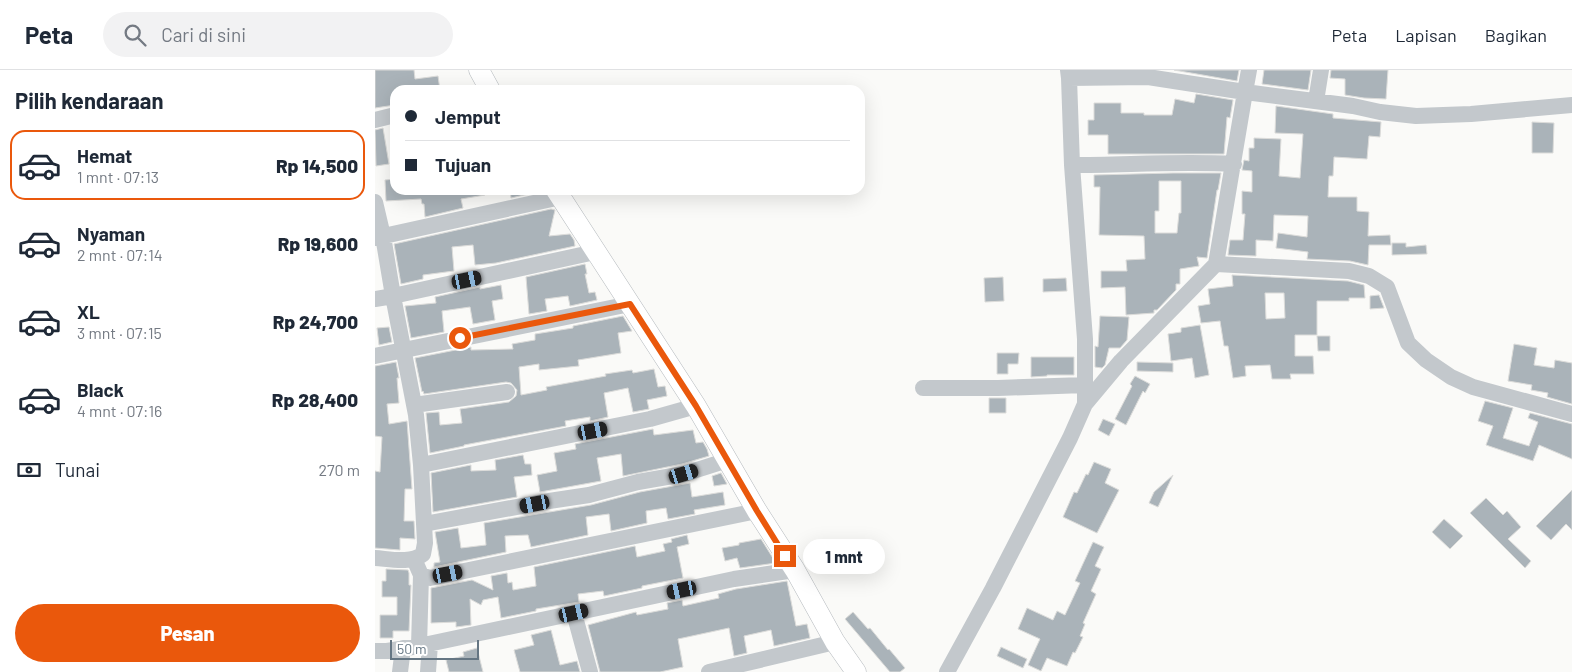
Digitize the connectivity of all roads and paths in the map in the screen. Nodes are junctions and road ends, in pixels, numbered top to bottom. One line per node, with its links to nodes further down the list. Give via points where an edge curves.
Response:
1 (479, 70): 5 (main road)
2 (1249, 70): 6 (street)
3 (1321, 70): 7 (street)
4 (1068, 74): 6 (street, via 1148,77); 12 (street)
5 (487, 85)
6 (1245, 92): 7 (street); 11 (street)
7 (1315, 101): 8 (street, via 1416,116)
8 (1572, 105)
9 (390, 116): 10 (street)
10 (375, 120)
11 (1234, 164): 12 (street); 18 (street)
12 (1072, 165): 24 (street, via 1085,339)
13 (554, 195): 16 (street)
14 (559, 195): 17 (main road)
15 (375, 202): 16 (street)
16 (379, 237): 19 (street)
17 (595, 252): 19 (street); 21 (main road)
18 (1216, 264): 27 (street, via 1121,361); 30 (street, via 1369,276 1387,287 1408,343 1451,377 1473,387)
19 (393, 296): 20 (street); 22 (street)
20 (375, 299)
21 (630, 304): 22 (street); 29 (main road)
22 (403, 350): 23 (street); 28 (street)
23 (375, 356)
24 (1085, 385): 25 (street); 27 (street)
25 (923, 388)
26 (507, 392): 28 (street)
27 (1085, 404): 48 (street, via 1071,438)
28 (414, 405): 32 (street)
29 (696, 406): 31 (main road); 32 (street, via 650,419)
30 (1572, 414)
31 (728, 460): 33 (main road); 34 (street, via 684,474 589,495)
32 (421, 465): 34 (street)
33 (757, 511): 37 (main road); 38 (street, via 430,578)
34 (424, 524): 36 (street, via 425,549)
35 (375, 558): 36 (street)
36 (414, 559): 38 (street)
37 (795, 570): 39 (street); 40 (main road)
38 (421, 575): 41 (street)
39 (574, 613): 41 (street); 45 (street)
40 (835, 642): 46 (street); 47 (main road)
41 (417, 646): 42 (street); 43 (street); 44 (street)
42 (375, 651)
43 (400, 672)
44 (428, 672)
45 (590, 672)
46 (709, 672)
47 (856, 672)
48 (947, 672)

